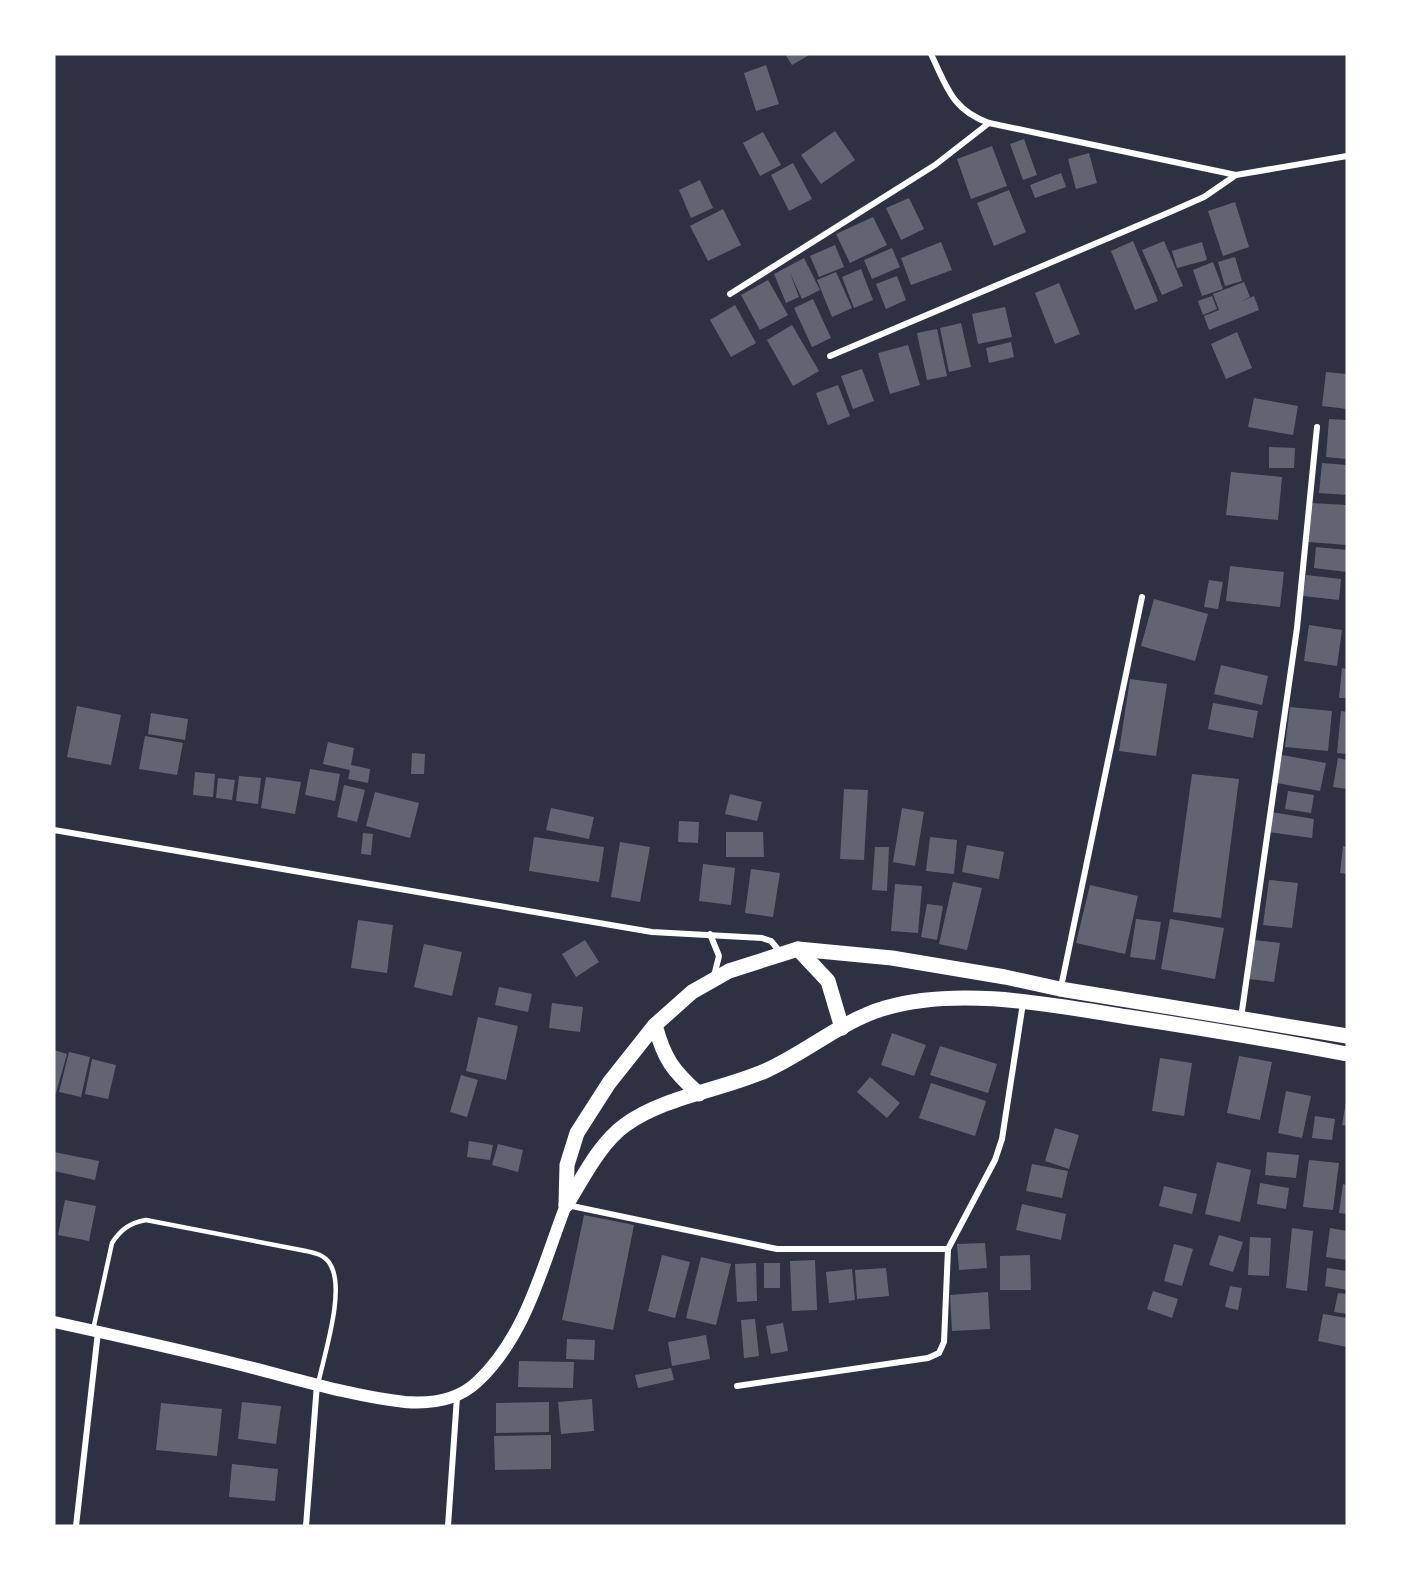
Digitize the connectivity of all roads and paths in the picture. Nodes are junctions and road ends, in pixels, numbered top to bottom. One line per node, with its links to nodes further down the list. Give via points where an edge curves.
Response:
1 (931, 54): 2 (street, via 956,102 970,117)
2 (989, 123): 4 (street); 5 (street, via 935,165)
3 (1347, 156): 4 (street)
4 (1236, 175): 6 (street, via 1204,197)
5 (730, 294)
6 (830, 356)
7 (1317, 427): 16 (street, via 1297,628)
8 (1142, 597): 14 (street)
9 (54, 830): 10 (street, via 652,932)
10 (710, 934): 12 (street, via 762,938 771,941); 13 (street, via 719,956)
11 (798, 949): 12 (main road); 14 (main road, via 892,958); 18 (main road, via 828,981)
12 (781, 953): 13 (main road)
13 (713, 980): 17 (main road, via 692,992)
14 (1060, 989): 16 (main road)
15 (1023, 1003): 18 (main road, via 998,999 917,1000 883,1008); 20 (main road); 23 (street, via 1002,1139)
16 (1241, 1018): 19 (main road)
17 (655, 1025): 21 (main road, via 668,1062); 22 (main road, via 609,1083 577,1133 567,1165)
18 (842, 1028): 21 (main road, via 764,1071)
19 (1347, 1036)
20 (1347, 1054)
21 (699, 1094): 22 (main road, via 650,1111 624,1126 604,1147)
22 (566, 1205): 23 (street, via 777,1249); 28 (main road, via 524,1314 505,1348 477,1382)
23 (948, 1249): 27 (street, via 944,1342 939,1353 928,1358)
24 (54, 1322): 25 (main road)
25 (95, 1331): 26 (main road); 26 (lane, via 112,1243 132,1223 146,1220 306,1251 330,1262 337,1289); 29 (street)
26 (317, 1384): 28 (main road, via 405,1402); 30 (street)
27 (737, 1386)
28 (457, 1397): 31 (street)
29 (76, 1526)
30 (306, 1526)
31 (448, 1526)

